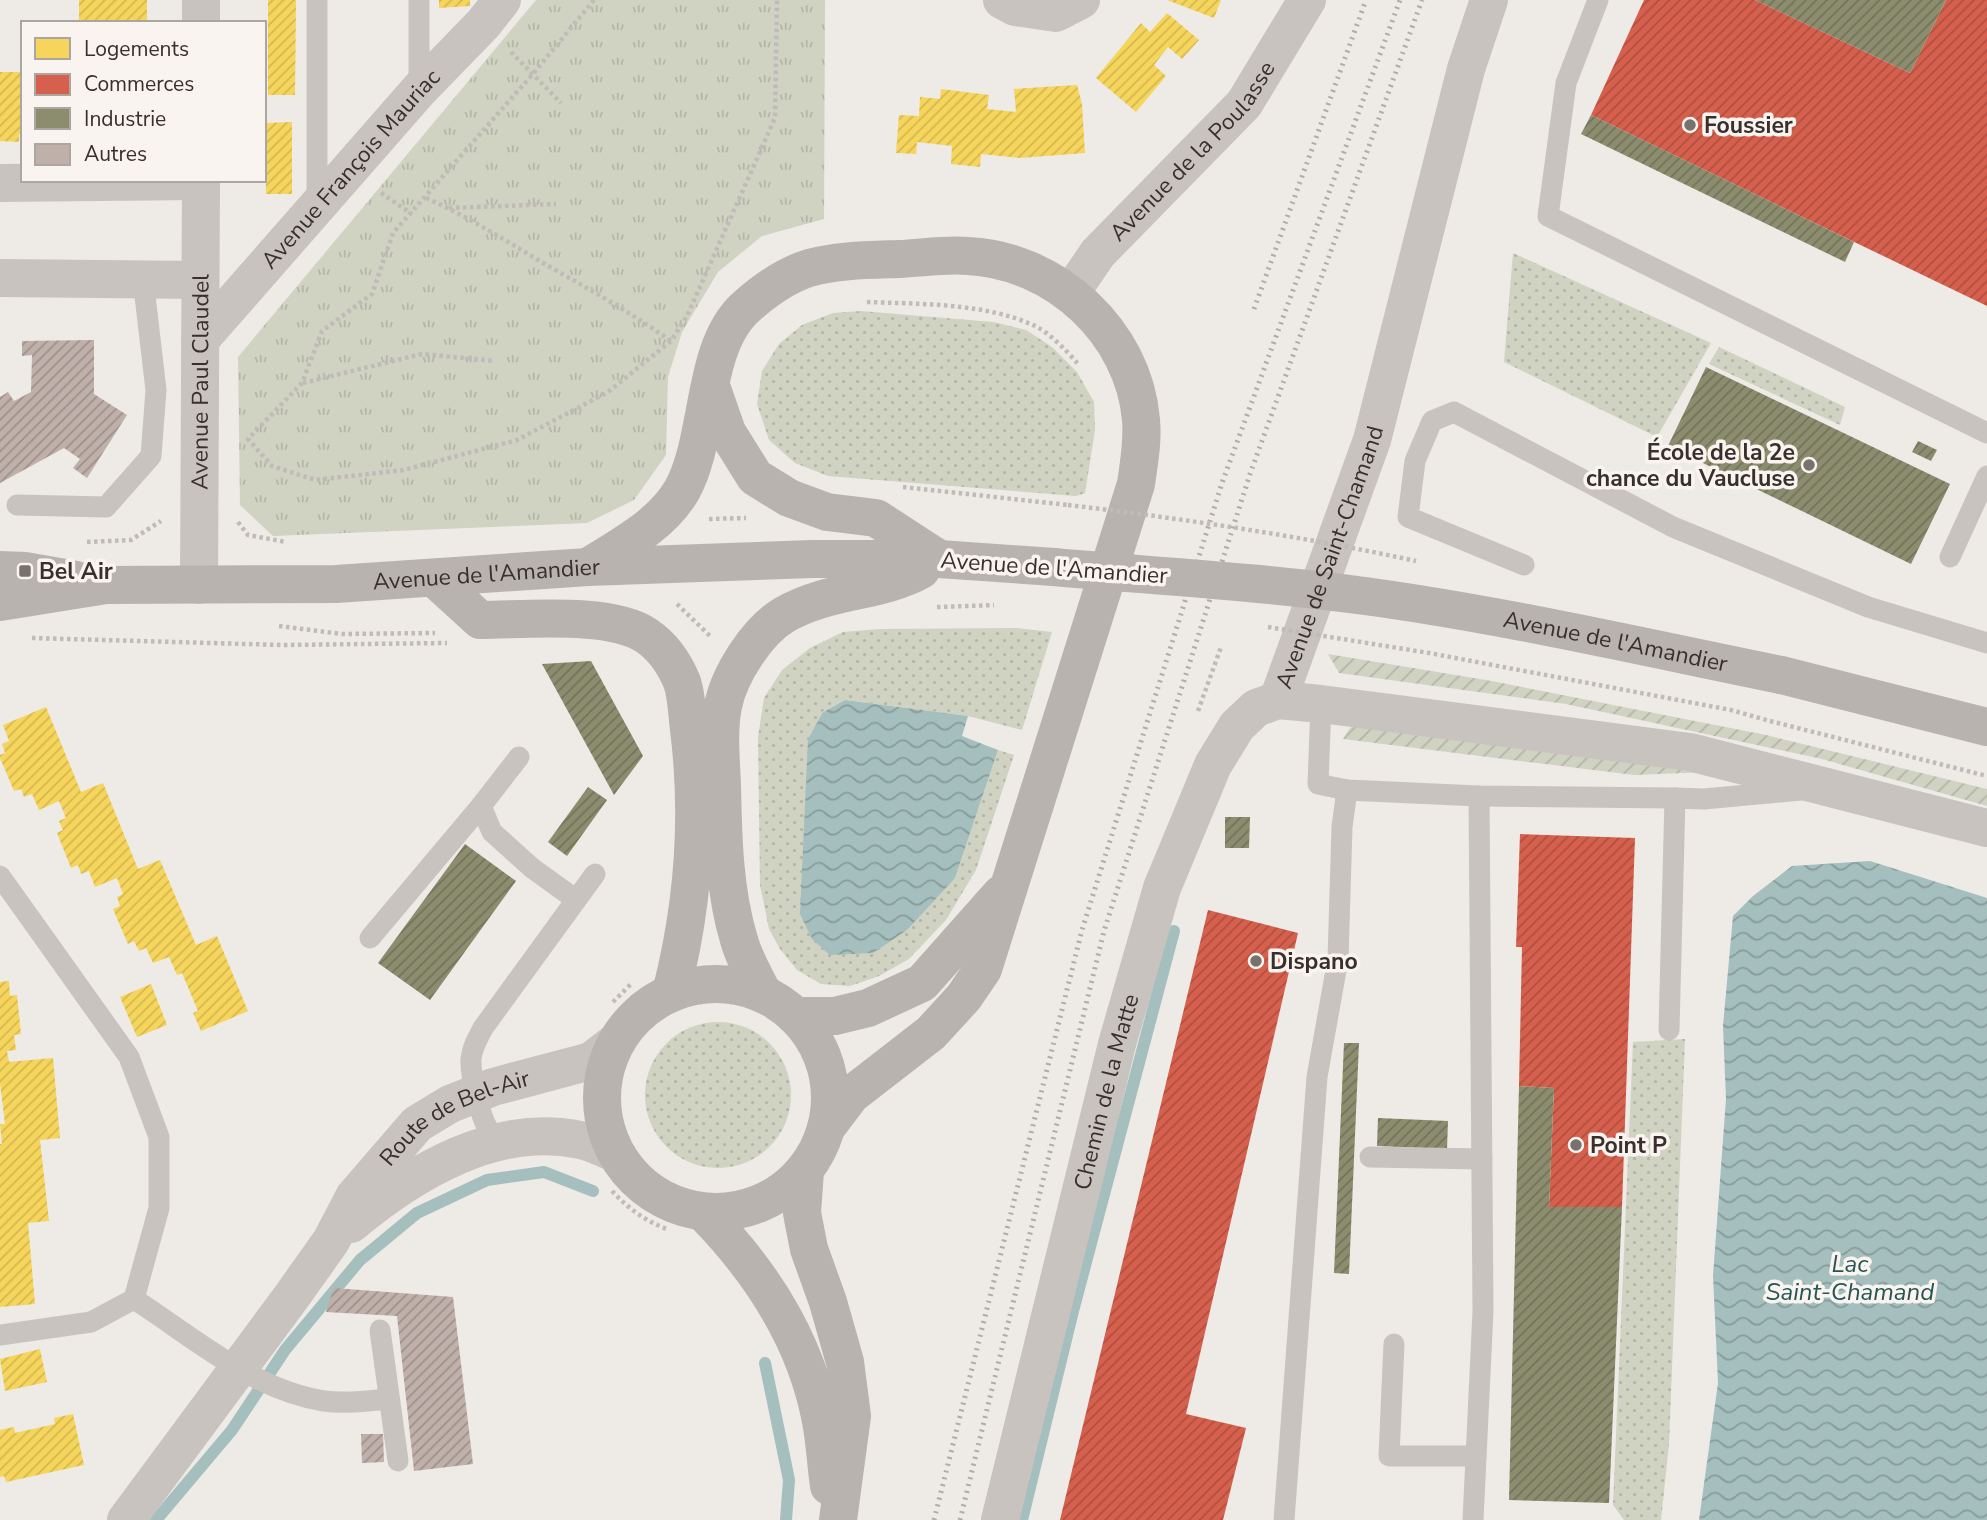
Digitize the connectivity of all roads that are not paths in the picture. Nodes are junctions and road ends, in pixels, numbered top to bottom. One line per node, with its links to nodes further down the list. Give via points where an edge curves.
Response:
1 (201, 0): 10 (street)
2 (317, 0): 15 (lane)
3 (419, 0): 11 (lane)
4 (1002, 0): 5 (street, via 1015,7 1056,13)
5 (1081, 0)
6 (1307, 0): 19 (street, Avenue de la Poulasse, via 1244,104 1098,253)
7 (1489, 0): 35 (street, Avenue de Saint-Chamand, via 1462,82 1372,440)
8 (1598, 0): 22 (lane, via 1566,83 1548,216)
9 (493, 11): 11 (street, Avenue François Mauriac)
10 (201, 21)
11 (419, 90): 15 (street, Avenue François Mauriac)
12 (100, 182): 14 (street)
13 (201, 182): 18 (street, Avenue Paul Claudel)
14 (0, 183)
15 (317, 209): 20 (street, Avenue François Mauriac)
16 (0, 278): 17 (street)
17 (143, 279): 18 (street); 24 (lane, via 156,390 151,456 106,507)
18 (200, 280): 20 (street, Avenue Paul Claudel)
19 (1070, 295): 21 (main road, via 1040,274 968,256 809,268 775,284 744,308 728,332); 47 (main road, via 1092,312 1126,360 1135,386 1142,444 1136,484)
20 (200, 340): 32 (street, Avenue Paul Claudel)
21 (711, 384): 26 (main road, via 727,432 755,477 789,498 827,512 876,518); 28 (main road, via 696,456 681,490 641,533)
22 (1987, 433)
23 (1987, 476): 25 (lane)
24 (17, 505)
25 (1950, 557)
26 (939, 559): 28 (main road, Avenue de l'Amandier); 37 (main road, Avenue de l'Amandier, bridge, via 1366,596 1781,675); 51 (main road, via 904,579 813,601 782,616 738,664 723,705 724,864 738,939)
27 (1524, 565): 34 (lane, via 1408,517 1415,461 1432,421 1454,412 1673,527 1868,607)
28 (588, 567): 30 (main road, Avenue de l'Amandier)
29 (0, 570): 31 (main road, Avenue de l'Amandier)
30 (434, 578): 32 (main road, Avenue de l'Amandier); 50 (main road, via 480,620 618,624 647,636 669,657 683,684 694,834 684,938)
31 (106, 585): 32 (main road, Avenue de l'Amandier); 33 (main road, Avenue de l'Amandier)
32 (199, 585)
33 (0, 602)
34 (1987, 643)
35 (1278, 700): 36 (street, Avenue de Saint-Chamand); 75 (street, Chemin de la Matte, via 1256,708 1237,726 1213,765 1162,888 1117,1044)
36 (1321, 704): 39 (street, Avenue de Saint-Chamand, via 1690,752); 40 (lane, via 1318,784)
37 (1987, 727)
38 (519, 757): 43 (lane)
39 (1834, 788): 42 (lane); 44 (street, Avenue de Saint-Chamand)
40 (1347, 790): 41 (lane); 76 (lane, via 1338,960 1317,1077)
41 (1479, 796): 42 (lane); 59 (lane)
42 (1675, 798): 53 (lane)
43 (481, 806): 48 (lane, via 492,832); 49 (lane)
44 (1987, 828)
45 (595, 874): 48 (lane)
46 (0, 876): 64 (lane, via 129,1057 159,1137 159,1208)
47 (1010, 885): 52 (main road, via 922,983 868,1008 835,1016); 56 (main road, via 983,969 964,997 931,1033 851,1095)
48 (575, 899): 55 (lane, via 474,1045 471,1061)
49 (370, 938)
50 (671, 993): 51 (main road, via 701,985 733,985); 54 (main road, via 653,1002)
51 (763, 993): 52 (main road)
52 (795, 1016): 56 (main road, via 814,1040 826,1067 831,1097)
53 (1670, 1030)
54 (617, 1041): 55 (street, Route de Bel-Air, via 591,1061); 60 (main road, via 601,1097)
55 (476, 1093): 57 (lane, via 491,1132); 63 (street, Route de Bel-Air, via 417,1124 354,1197)
56 (826, 1128): 61 (main road)
57 (505, 1141): 60 (street, Route de Bel-Air, via 547,1136 582,1140); 63 (street, Route de Bel-Air, via 483,1146 407,1183)
58 (1370, 1157): 59 (lane)
59 (1482, 1159): 70 (lane, via 1483,1311)
60 (613, 1171): 62 (main road, via 637,1182)
61 (805, 1171): 62 (main road, via 759,1205); 74 (main road, via 802,1213 845,1362 852,1416)
62 (688, 1222): 73 (main road, via 732,1242 779,1307 803,1356 821,1420)
63 (331, 1241): 68 (street, Route de Bel-Air)
64 (134, 1299): 66 (lane, via 91,1322); 68 (lane)
65 (380, 1330): 69 (lane)
66 (0, 1335)
67 (1394, 1345): 70 (lane, via 1389,1456)
68 (238, 1368): 69 (lane, via 275,1388 323,1401); 72 (street, Route de Bel-Air)
69 (389, 1399): 71 (lane)
70 (1476, 1456): 77 (lane)
71 (398, 1461)
72 (126, 1520)
73 (832, 1520)
74 (838, 1520)
75 (1000, 1520)
76 (1284, 1520)
77 (1473, 1520)

